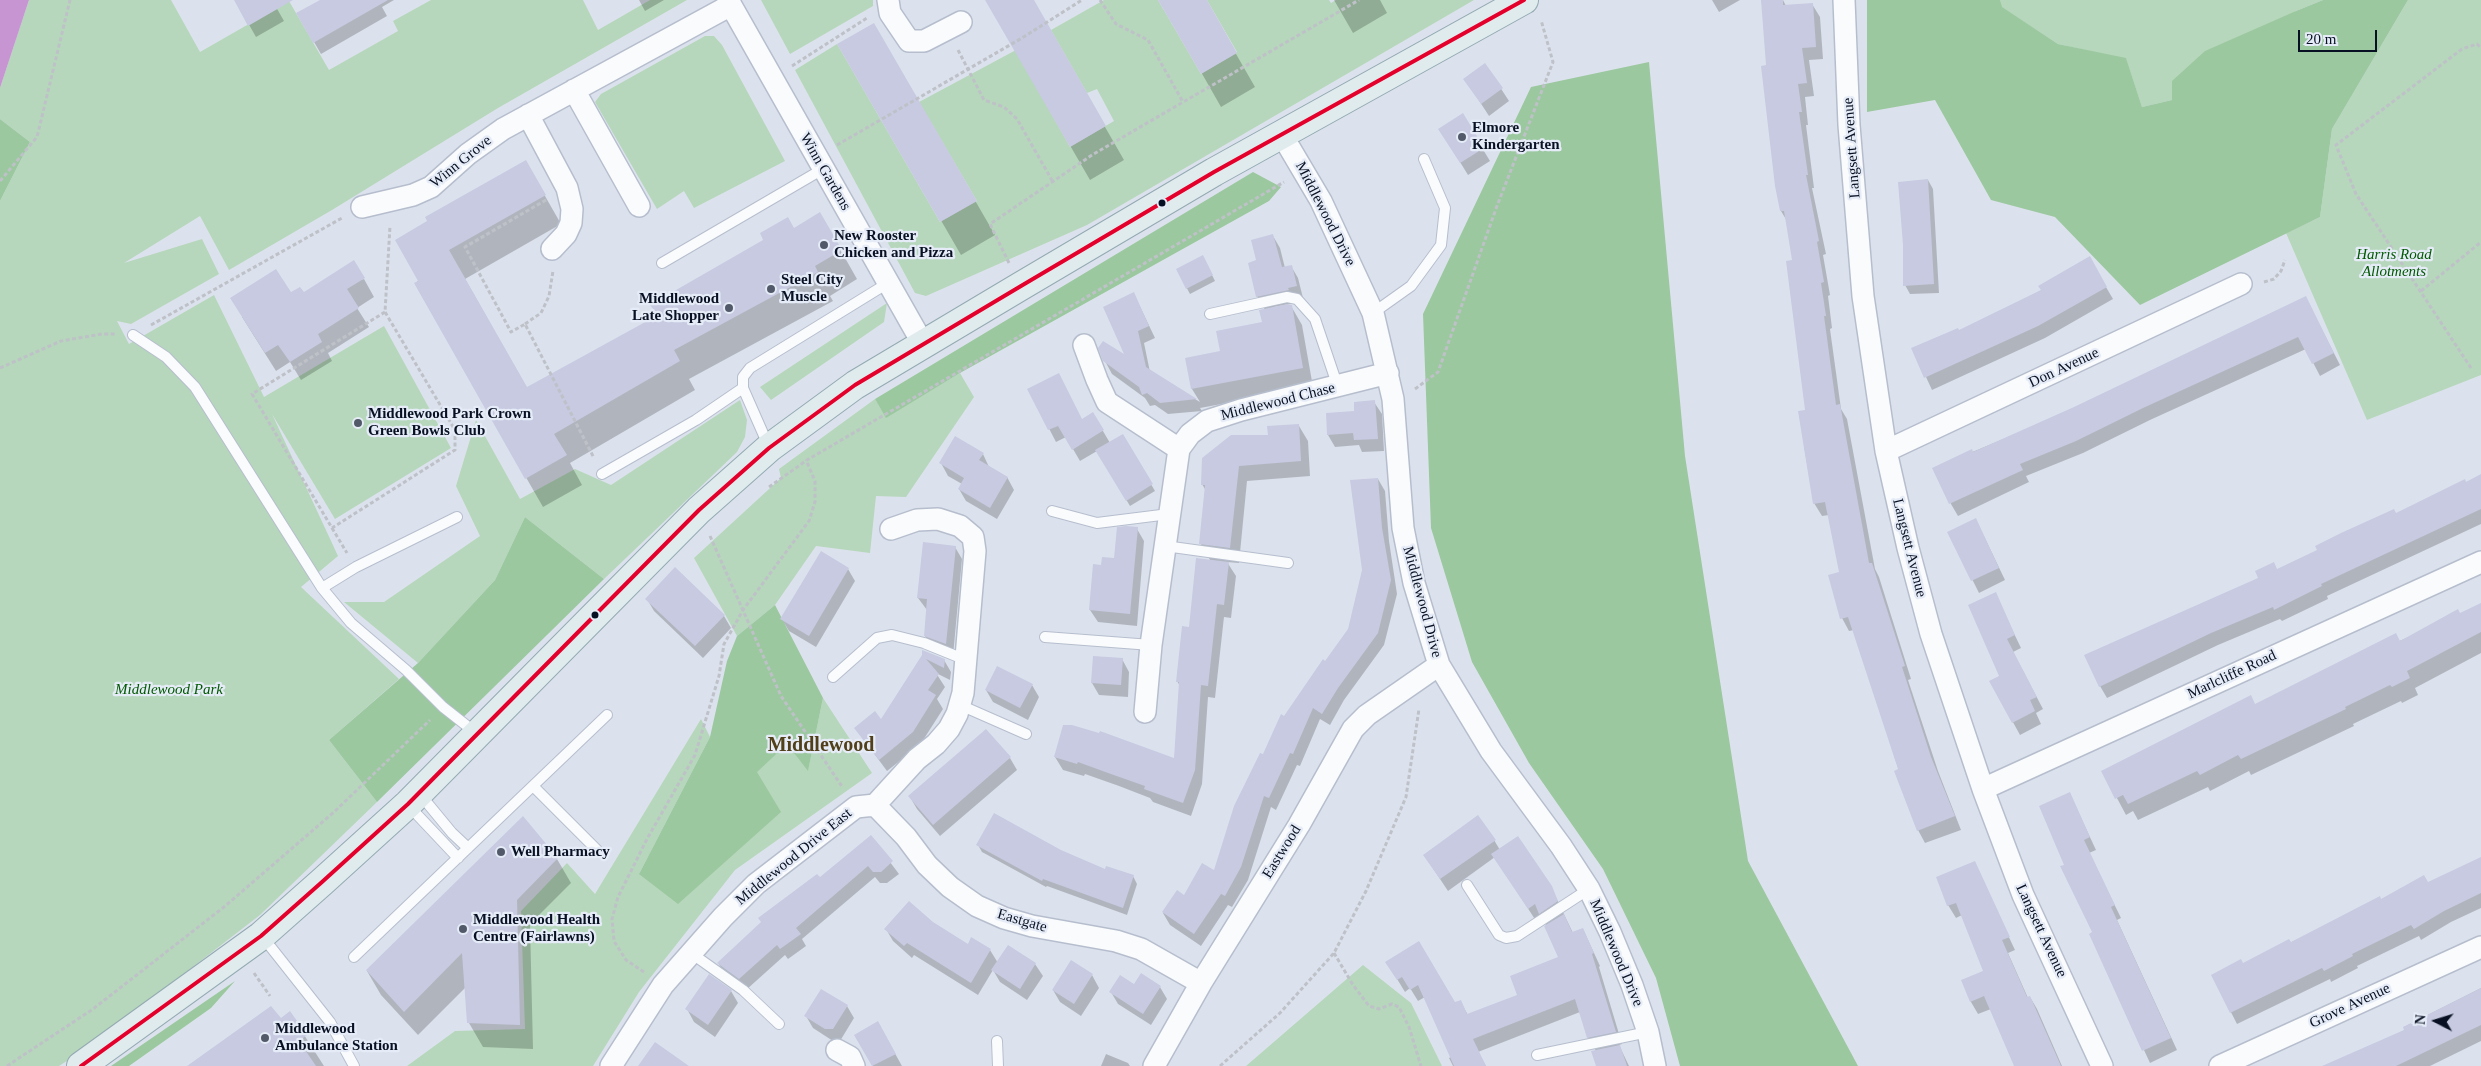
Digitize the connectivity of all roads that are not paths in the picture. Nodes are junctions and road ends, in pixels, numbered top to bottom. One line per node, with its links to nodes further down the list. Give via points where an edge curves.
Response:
1 (1844, 0): 27 (street, Langsett Avenue, via 1849,125 1863,296)
2 (729, 2): 6 (street, Winn Grove); 10 (street, Winn Gardens)
3 (888, 2): 5 (street, via 890,12 909,41 924,41)
4 (1532, 9): 8 (main road)
5 (954, 26)
6 (574, 90): 7 (street, Winn Grove); 11 (street)
7 (528, 115): 12 (street, Winn Grove, via 503,128 468,154 431,188); 13 (street, via 567,188 572,209 566,234)
8 (1282, 135): 17 (street, Middlewood Drive, via 1321,201); 20 (main road)
9 (1424, 159): 17 (lane, via 1445,208 1441,245 1412,286)
10 (820, 163): 14 (lane); 15 (street, Winn Gardens)
11 (639, 206)
12 (362, 207)
13 (552, 249)
14 (662, 262)
15 (888, 283): 20 (street, Winn Gardens); 24 (lane, via 750,368 743,377)
16 (2241, 284): 27 (street, Don Avenue)
17 (1373, 313): 22 (street, Middlewood Drive)
18 (1210, 314): 23 (lane, via 1287,297 1297,299 1315,319)
19 (133, 335): 36 (lane, via 166,358 195,387)
20 (923, 344): 25 (main road, via 855,385)
21 (1084, 344): 26 (street, via 1107,402)
22 (1388, 374): 23 (street, Middlewood Chase); 40 (street, Middlewood Drive, via 1393,399 1403,528 1414,583)
23 (1338, 387): 26 (street, Middlewood Chase, via 1207,421 1190,434)
24 (743, 388): 25 (lane); 28 (lane, via 696,420)
25 (779, 441): 45 (main road, via 699,510)
26 (1179, 449): 30 (street)
27 (1886, 450): 48 (street, Langsett Avenue, via 1931,634)
28 (602, 474)
29 (1052, 510): 30 (lane, via 1097,523)
30 (1169, 514): 33 (street)
31 (457, 517): 36 (lane, via 356,567)
32 (890, 529): 39 (street, Middlewood Drive East, via 917,520 938,519 960,526 973,537 975,552)
33 (1165, 546): 35 (lane); 38 (street)
34 (2481, 562): 48 (street, Marlcliffe Road)
35 (1288, 563)
36 (322, 588): 45 (lane, via 351,623 443,707)
37 (1045, 637): 38 (lane)
38 (1152, 645): 43 (street)
39 (966, 660): 41 (lane, via 924,643 892,635 877,638); 42 (street, Middlewood Drive East)
40 (1439, 665): 55 (street, Middlewood Drive, via 1492,751); 60 (street, Eastwood, via 1366,715 1352,729 1299,825)
41 (833, 677)
42 (960, 705): 46 (lane); 50 (street, Middlewood Drive East, via 949,729 936,744)
43 (1145, 712)
44 (607, 715): 47 (lane)
45 (477, 733): 49 (main road)
46 (1026, 734)
47 (533, 786): 51 (lane); 52 (lane)
48 (1983, 789): 73 (street, Langsett Avenue, via 2023,895)
49 (413, 798): 51 (lane); 53 (lane); 56 (main road)
50 (865, 806): 58 (street, Middlewood Drive East, via 756,884); 60 (street, Eastgate, via 906,837 927,865 977,906 1032,926 1116,941 1141,949)
51 (468, 848): 53 (lane)
52 (598, 850)
53 (458, 858): 59 (lane)
54 (1467, 885): 55 (lane, via 1500,936 1506,938 1517,936)
55 (1589, 889): 62 (street, Middlewood Drive, via 1610,932)
56 (261, 936): 66 (main road); 67 (lane, via 330,1022)
57 (2481, 947): 74 (street, Grove Avenue)
58 (691, 952): 61 (lane, via 743,990); 68 (street, Middlewood Drive East, via 663,985)
59 (354, 957)
60 (1201, 983): 71 (street, Eastwood)
61 (779, 1024)
62 (1648, 1032): 65 (lane); 72 (street, Middlewood Drive)
63 (998, 1041): 70 (lane)
64 (836, 1050): 69 (street, via 850,1057)
65 (1537, 1055)
66 (81, 1066)
67 (354, 1066)
68 (611, 1066)
69 (854, 1066)
70 (998, 1066)
71 (1154, 1066)
72 (1655, 1066)
73 (2102, 1066)
74 (2220, 1066)

